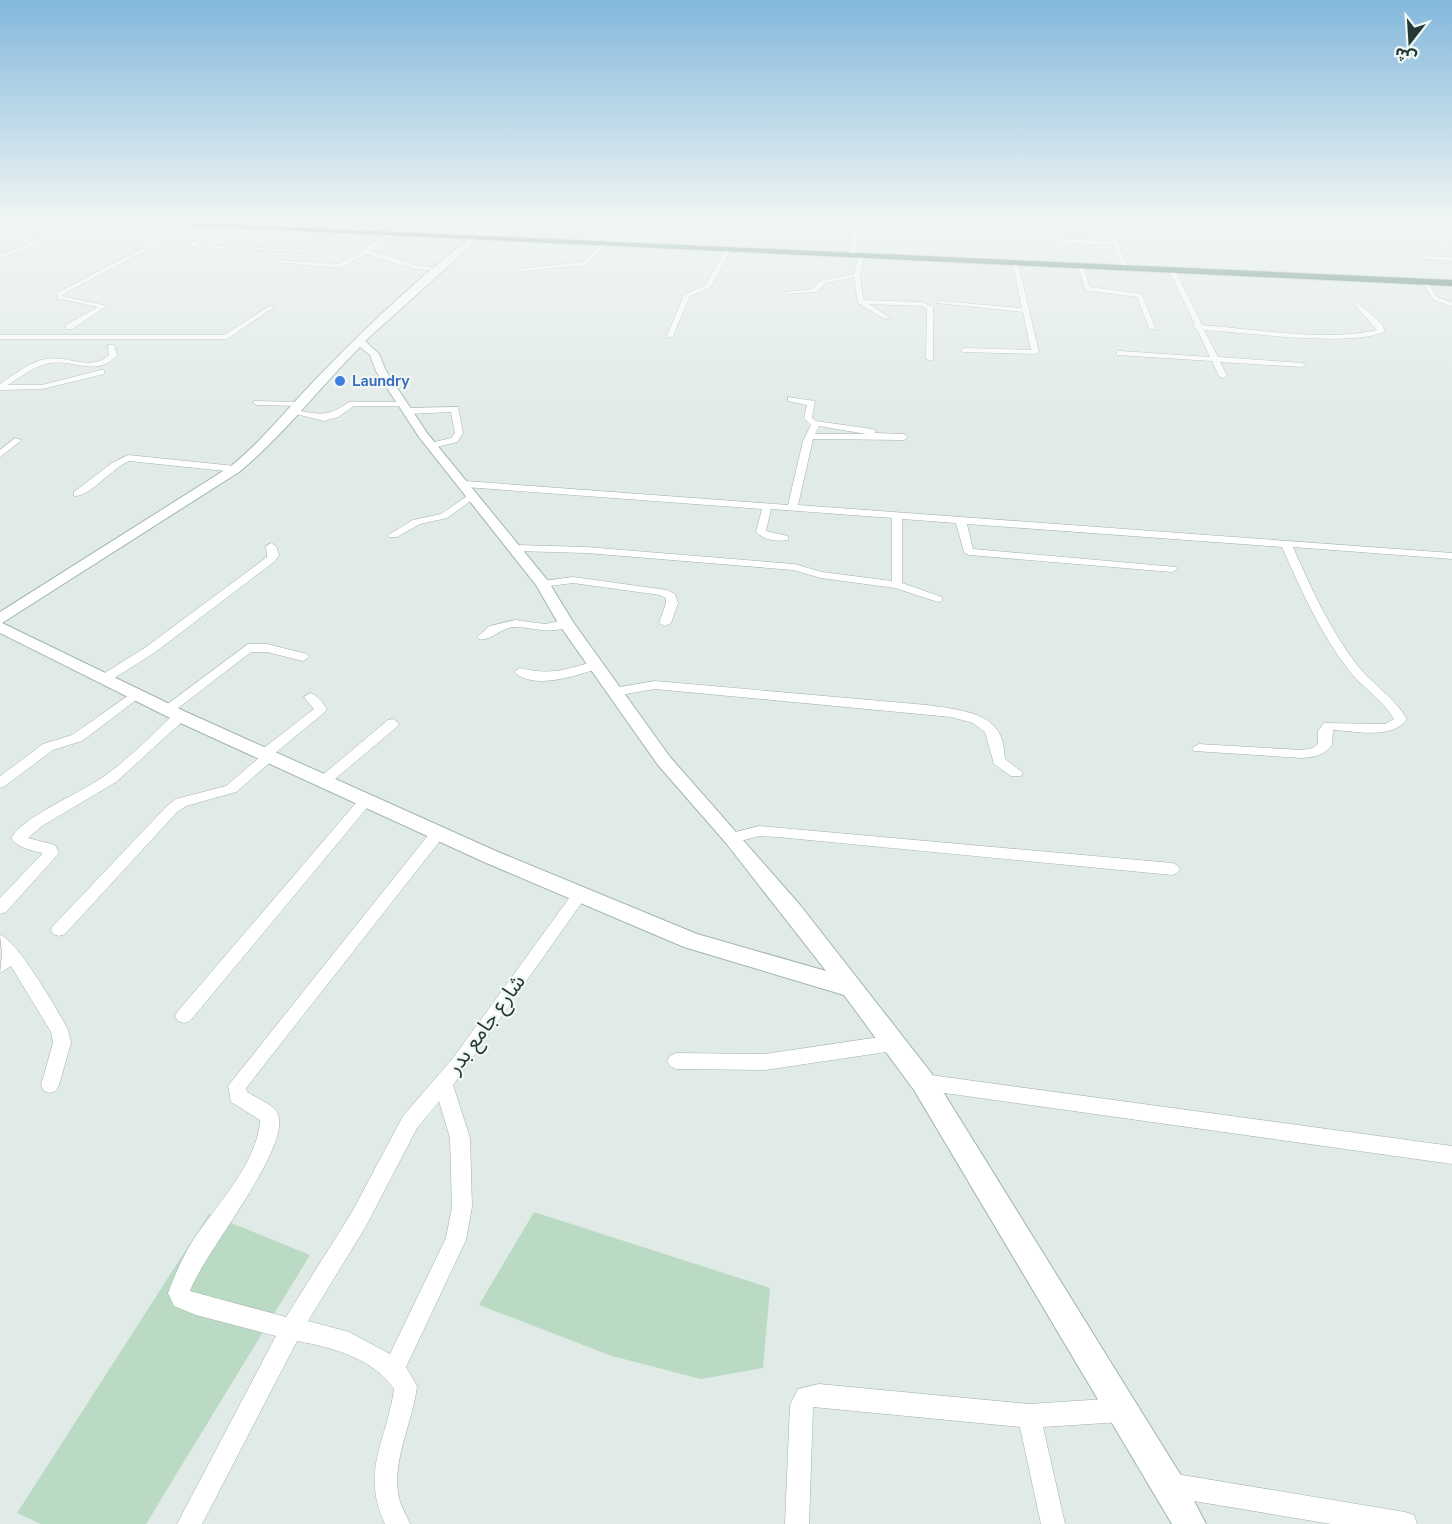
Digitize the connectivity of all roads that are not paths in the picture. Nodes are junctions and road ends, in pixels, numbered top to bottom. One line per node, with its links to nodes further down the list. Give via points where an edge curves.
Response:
1 (65, 290): 19 (street, via 58,297 104,308)
2 (421, 290): 24 (street)
3 (427, 290): 24 (street)
4 (699, 290): 22 (street, via 687,295)
5 (815, 290): 11 (street)
6 (859, 290): 12 (street)
7 (1022, 290): 17 (street)
8 (1097, 290): 21 (street, via 1140,295)
9 (1181, 290): 20 (street)
10 (1430, 290): 15 (street, via 1436,299)
11 (788, 292)
12 (860, 302): 18 (street); 28 (street, via 930,307)
13 (940, 303): 17 (street)
14 (1356, 304): 20 (street, via 1381,331 1327,335)
15 (1452, 304)
16 (271, 307): 23 (street, via 227,337)
17 (1026, 310): 26 (street, via 1035,352)
18 (887, 318)
19 (69, 327)
20 (1197, 327): 29 (street)
21 (1153, 328)
22 (669, 336)
23 (0, 337)
24 (374, 341): 36 (street, via 381,371); 37 (street)
25 (111, 347): 33 (street, via 113,355 100,365 47,361)
26 (964, 350)
27 (1120, 353): 29 (street)
28 (930, 359)
29 (1214, 360): 30 (street); 32 (street)
30 (1302, 365)
31 (101, 372): 33 (street, via 53,386)
32 (1223, 376)
33 (0, 387)
34 (791, 399): 38 (street, via 812,403 808,418)
35 (257, 403): 37 (street)
36 (406, 407): 37 (street, via 352,404 324,418); 43 (street); 43 (street, via 455,410 459,433 454,440)
37 (300, 409): 45 (street); 47 (street, via 269,448)
38 (813, 423): 39 (street); 40 (street)
39 (885, 435): 40 (street); 41 (street)
40 (811, 436): 50 (street)
41 (904, 437)
42 (18, 440): 44 (street)
43 (433, 445): 46 (street)
44 (0, 454)
45 (235, 469): 47 (street); 48 (street, via 128,458)
46 (469, 490): 49 (street); 53 (street, via 444,516 417,522); 57 (street)
47 (209, 491): 65 (street)
48 (77, 494)
49 (767, 507): 50 (street); 54 (street, via 761,532)
50 (792, 509): 51 (street)
51 (897, 516): 52 (street); 61 (street)
52 (962, 521): 55 (street); 59 (street, via 969,552)
53 (393, 535)
54 (784, 538)
55 (1286, 544): 58 (street); 76 (street, via 1336,643 1355,670 1396,709 1401,719 1385,728 1329,726 1325,745 1317,752)
56 (271, 546): 70 (street, via 271,559 150,650)
57 (516, 549): 60 (street); 61 (street, via 586,550 794,567 821,575)
58 (1452, 556)
59 (1172, 569)
60 (543, 584): 63 (street); 64 (street, via 573,580 663,592 671,596 672,603)
61 (897, 585): 62 (street)
62 (938, 599)
63 (566, 623): 66 (street, via 553,627 503,624); 68 (street)
64 (665, 623)
65 (0, 626): 70 (street)
66 (483, 637)
67 (303, 657): 74 (street, via 267,648 248,648)
68 (596, 665): 69 (street, via 552,679); 71 (street)
69 (520, 672)
70 (104, 679): 72 (street)
71 (614, 692): 78 (street, via 655,685 956,714 991,730 999,761); 83 (street, via 664,761)
72 (136, 693): 74 (street); 80 (street, via 77,738 48,747)
73 (310, 697): 77 (street, via 321,709)
74 (174, 713): 77 (street); 86 (street, via 124,769 37,821 18,838 52,853)
75 (393, 723): 79 (street)
76 (1199, 748)
77 (267, 755): 79 (street); 87 (street, via 231,789 195,797 172,809)
78 (1016, 773)
79 (324, 781): 81 (street)
80 (0, 783)
81 (366, 800): 82 (street); 91 (street)
82 (438, 833): 85 (street); 98 (street, via 237,1086 238,1096 269,1116 272,1125 261,1155 191,1266 179,1293 196,1304)
83 (733, 838): 84 (street, via 759,831 778,832); 90 (street)
84 (1172, 869)
85 (580, 894): 90 (street, via 692,941); 95 (street, شارع جامع بدر)
86 (0, 908)
87 (59, 930)
88 (0, 941): 89 (street)
89 (6, 960): 96 (street, via 59,1030 62,1043)
90 (849, 987): 92 (street)
91 (184, 1016)
92 (893, 1043): 93 (street, via 765,1062); 94 (street)
93 (676, 1061)
94 (923, 1082): 97 (street); 100 (street)
95 (443, 1083): 98 (street, via 410,1122 359,1219); 99 (street, شارع جامع بدر, via 460,1138 462,1207 456,1240)
96 (50, 1085)
97 (1452, 1155)
98 (291, 1329): 99 (street, via 349,1343); 103 (street)
99 (394, 1369): 104 (street, via 406,1386 405,1408 386,1481 387,1499)
100 (1123, 1410): 101 (street); 102 (street)
101 (1029, 1416): 105 (street, via 819,1395 806,1397 801,1405); 106 (street)
102 (1169, 1485): 107 (street); 108 (street)
103 (189, 1524)
104 (399, 1524)
105 (797, 1524)
106 (1053, 1524)
107 (1190, 1524)
108 (1405, 1524)

